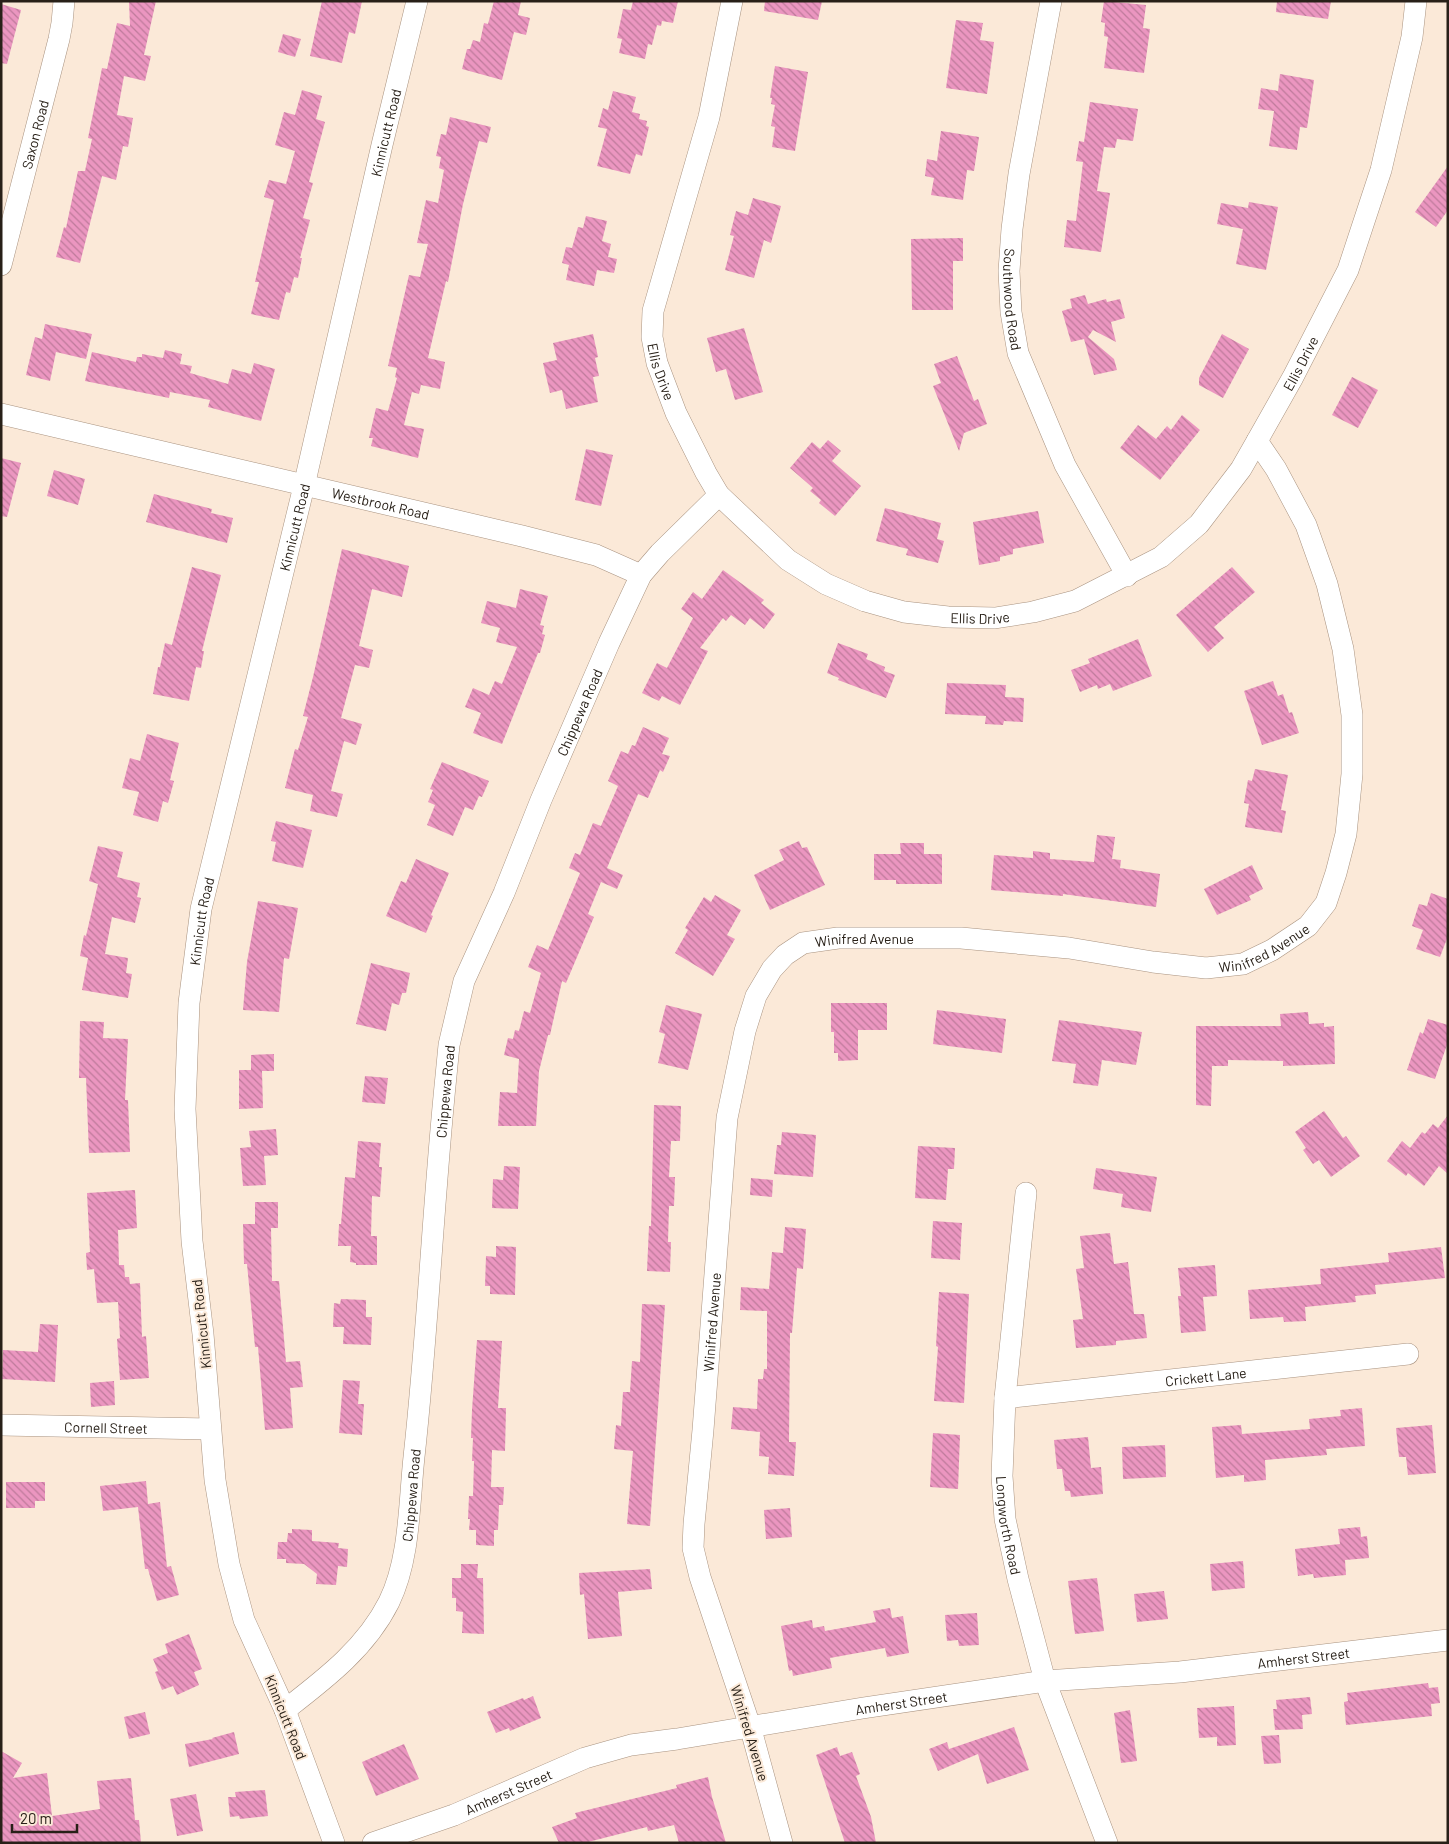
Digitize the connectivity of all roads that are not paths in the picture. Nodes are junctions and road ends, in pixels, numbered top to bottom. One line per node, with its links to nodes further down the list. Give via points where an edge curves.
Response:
1 (64, 1): 6 (street, Saxon Road, via 59,39)
2 (417, 1): 9 (street, Kinnicutt Road)
3 (732, 1): 10 (street, Ellis Drive, via 709,117 652,311 657,364 676,414)
4 (1051, 1): 12 (street, Southwood Road, via 1013,220 1011,312 1018,353 1065,465)
5 (1416, 1): 8 (street, Ellis Drive, via 1412,37 1381,170 1348,270)
6 (1, 266)
7 (1, 414): 9 (street, Westbrook Road)
8 (1257, 441): 12 (street, Ellis Drive, via 1241,469 1199,524 1161,557); 21 (street, Winifred Avenue, via 1306,525 1327,584 1343,648 1352,715 1352,774 1346,834 1326,903 1308,926 1272,950 1243,964 1206,968 1069,948 961,938 838,938 803,943 785,955 772,969 756,996 744,1031 726,1118 693,1548)
9 (304, 486): 11 (street, Westbrook Road, via 522,536 596,556); 17 (street, Kinnicutt Road, via 202,909 189,1003 186,1134 192,1241)
10 (719, 495): 11 (street, Chippewa Road); 12 (street, Ellis Drive, via 788,560 803,570 865,601 904,612 995,618 1033,612 1075,602)
11 (641, 575): 20 (street, Chippewa Road, via 601,660 464,981 456,1014 442,1114 420,1402 402,1566 389,1601 368,1635 335,1672)
12 (1127, 576)
13 (1026, 1192): 15 (street, Longworth Road)
14 (1408, 1354): 15 (street, Crickett Lane)
15 (1005, 1398): 19 (street, Longworth Road, via 1002,1476 1005,1519)
16 (1, 1424): 17 (street, Cornell Street)
17 (210, 1429): 20 (street, Kinnicutt Road, via 231,1573 244,1620)
18 (1448, 1640): 19 (street, Amherst Street, via 1180,1672)
19 (1046, 1682): 21 (street, Amherst Street); 25 (street, Longworth Road)
20 (285, 1710): 22 (street, Kinnicutt Road)
21 (750, 1726): 23 (street, Amherst Street, via 631,1745 585,1758 454,1815); 24 (street, Winifred Avenue)
22 (334, 1843)
23 (373, 1843)
24 (782, 1843)
25 (1107, 1843)

